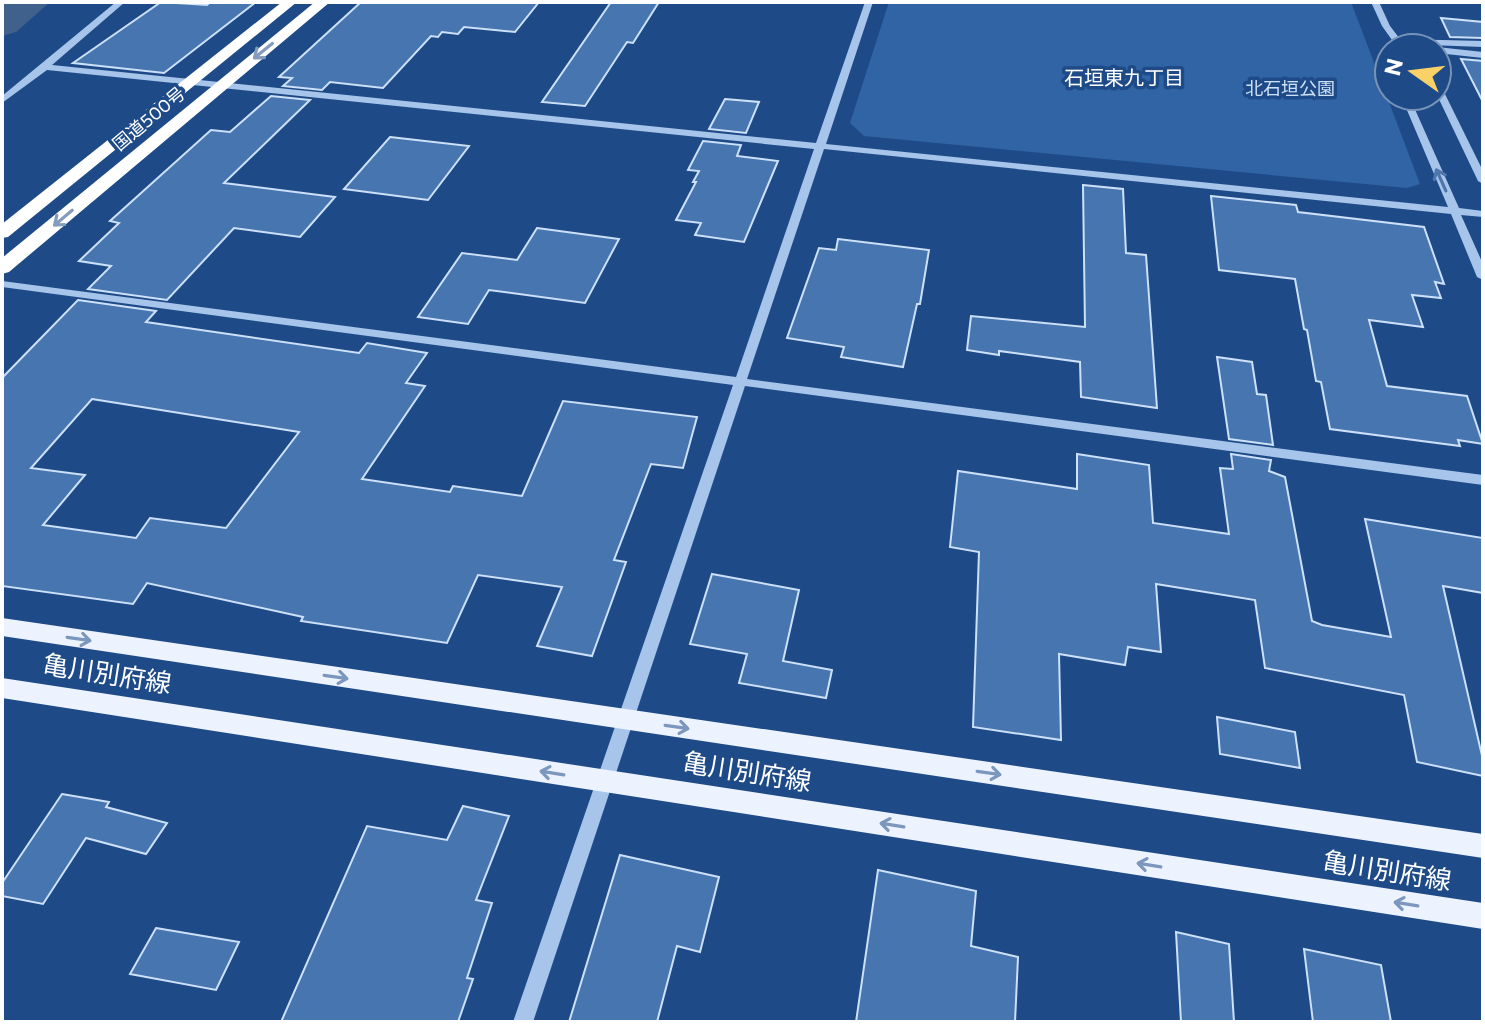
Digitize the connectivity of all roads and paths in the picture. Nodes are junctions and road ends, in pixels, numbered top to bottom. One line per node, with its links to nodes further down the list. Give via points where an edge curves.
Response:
1 (121, 2): 11 (street)
2 (290, 2): 12 (highway, 国道500号)
3 (323, 2): 13 (highway, 国道500号, one-way to 13)
4 (869, 2): 17 (street)
5 (1375, 2): 6 (street)
6 (1390, 32)
7 (1483, 44): 8 (street)
8 (1453, 45)
9 (1453, 52): 10 (street)
10 (1483, 55)
11 (45, 67): 12 (street); 14 (street)
12 (190, 82): 13 (street); 21 (highway, 国道500号)
13 (222, 85): 17 (street); 22 (highway, 国道500号, one-way to 22)
14 (2, 100)
15 (1412, 112): 19 (street, one-way to 15)
16 (1450, 112): 18 (street)
17 (820, 146): 19 (street); 25 (street)
18 (1483, 181)
19 (1455, 211): 20 (street); 23 (street)
20 (1483, 214)
21 (2, 233)
22 (2, 268)
23 (1483, 277)
24 (2, 284): 25 (street)
25 (740, 382): 26 (street); 29 (street)
26 (1483, 480)
27 (2, 627): 29 (main road, 亀川別府線, one-way to 29)
28 (2, 688): 30 (main road, 亀川別府線, one-way to 28)
29 (625, 720): 30 (street); 31 (main road, 亀川別府線, one-way to 31)
30 (605, 781): 32 (main road, 亀川別府線, one-way to 30); 33 (street)
31 (1483, 846)
32 (1483, 916)
33 (523, 1022)

